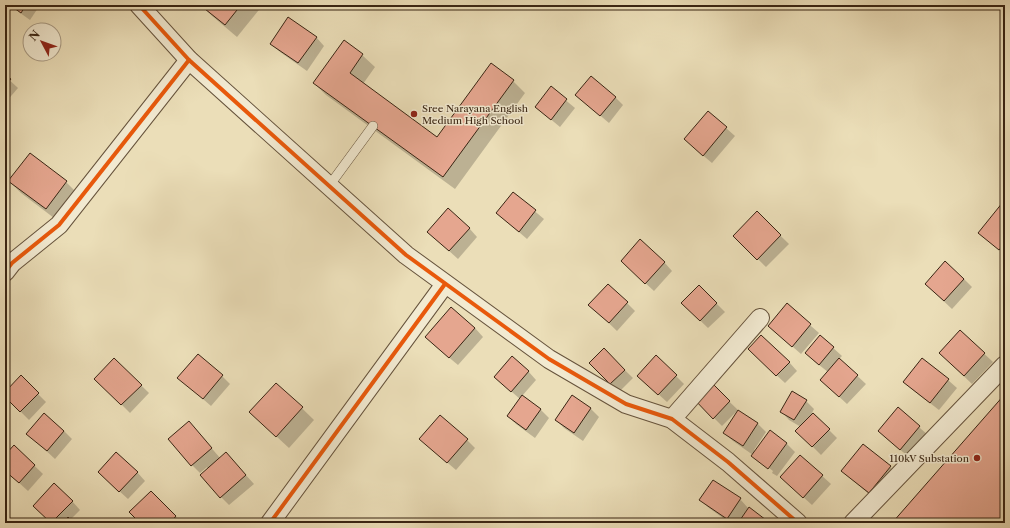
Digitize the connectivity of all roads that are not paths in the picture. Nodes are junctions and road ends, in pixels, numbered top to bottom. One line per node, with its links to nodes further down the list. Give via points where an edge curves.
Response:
1 (139, 5): 2 (street)
2 (189, 60): 4 (street); 5 (street, via 59,226 12,263)
3 (374, 126): 4 (lane)
4 (329, 186): 6 (street, via 406,255)
5 (5, 272)
6 (446, 284): 9 (street, via 549,359 626,404); 10 (street)
7 (760, 318): 9 (street)
8 (1005, 365): 12 (street)
9 (672, 418): 11 (street, via 728,462)
10 (270, 523)
11 (798, 523)
12 (853, 523)

